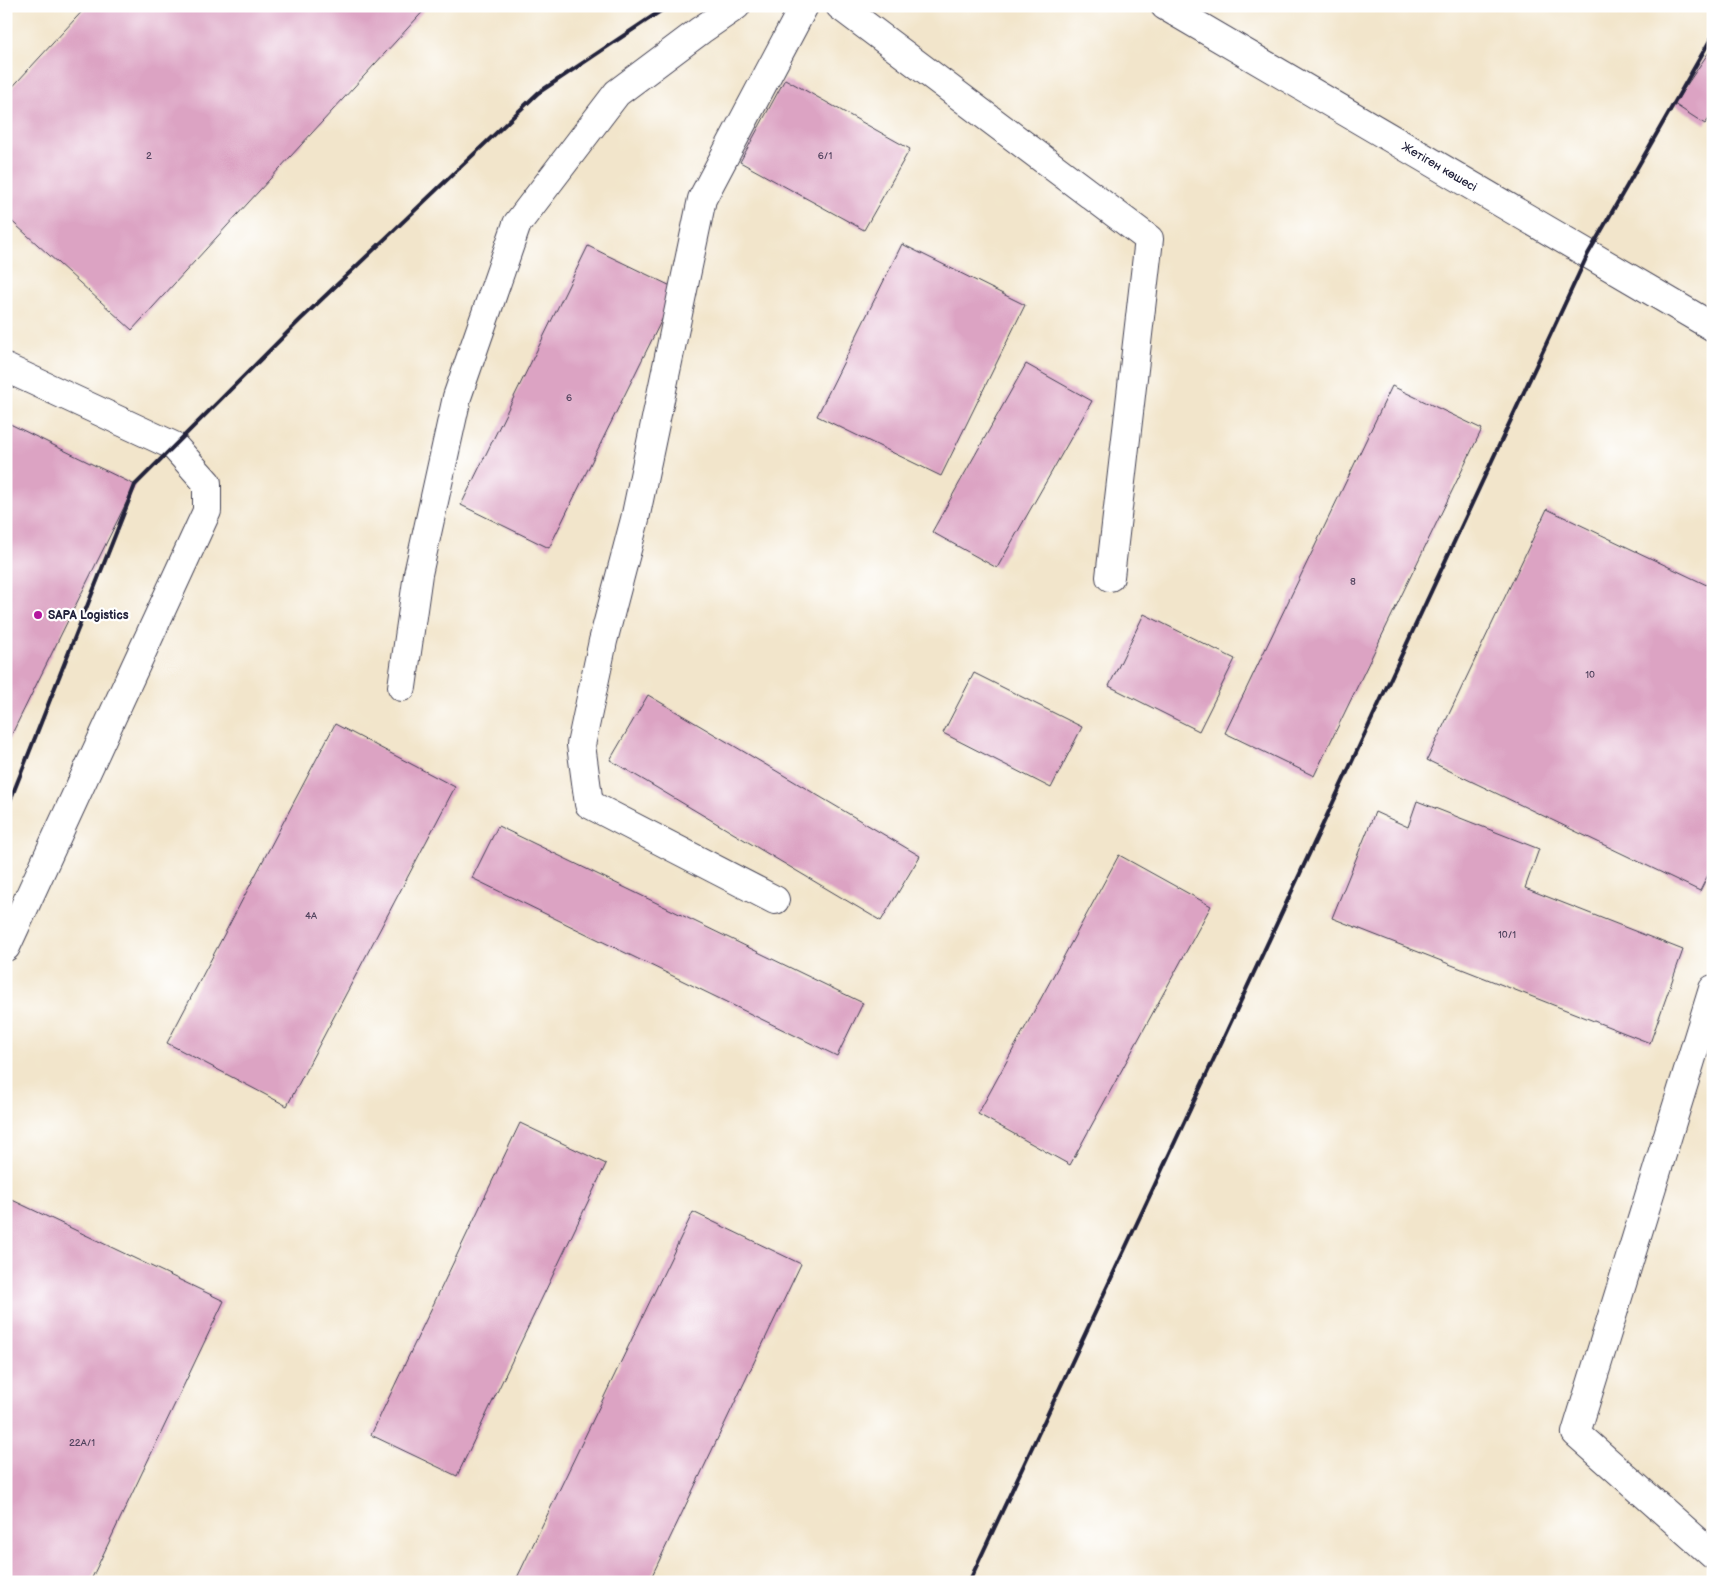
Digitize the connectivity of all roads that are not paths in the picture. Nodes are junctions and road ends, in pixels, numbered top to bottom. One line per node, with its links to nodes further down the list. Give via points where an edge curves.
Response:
1 (736, 6): 8 (street, via 617,93 517,224 457,396 418,574)
2 (804, 6): 9 (street, via 702,199 635,519 603,641 581,745 589,804)
3 (840, 6): 7 (street, via 1149,239)
4 (1165, 6): 5 (street, Жетіген көшесі)
5 (1713, 327)
6 (6, 368): 10 (street, via 174,446 207,483 208,502 208,511)
7 (1110, 577)
8 (402, 687)
9 (775, 900)
10 (6, 947)
11 (1713, 988): 12 (street, via 1576,1433)
12 (1713, 1556)

